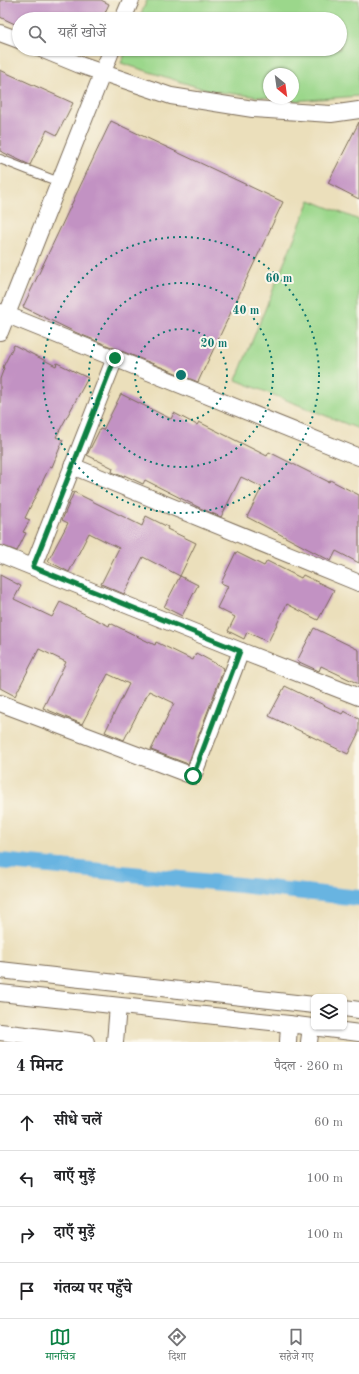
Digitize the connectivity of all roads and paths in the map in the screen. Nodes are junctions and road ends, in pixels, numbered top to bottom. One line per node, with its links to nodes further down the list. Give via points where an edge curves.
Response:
1 (131, 0): 2 (street)
2 (126, 12)
3 (0, 33): 4 (street)
4 (12, 37)
5 (60, 56): 7 (street)
6 (109, 56): 7 (street)
7 (102, 72): 8 (street, via 171,96 253,109 331,114); 10 (street)
8 (359, 110)
9 (0, 159): 10 (lane)
10 (59, 182): 11 (street)
11 (3, 313): 12 (street); 13 (street)
12 (0, 332)
13 (115, 358): 14 (street); 15 (street)
14 (359, 457)
15 (72, 466): 17 (street); 18 (street)
16 (0, 554): 17 (street)
17 (33, 567): 19 (street)
18 (359, 583)
19 (240, 651): 20 (street); 21 (street, via 193,776)
20 (359, 697)
21 (0, 703)
22 (0, 970): 24 (street)
23 (0, 993): 25 (street)
24 (311, 1005)
25 (118, 1006): 28 (street); 33 (street)
26 (347, 1008): 27 (street)
27 (359, 1010)
28 (288, 1024): 31 (street); 34 (street)
29 (0, 1032): 32 (street)
30 (359, 1033): 31 (street)
31 (310, 1034)
32 (86, 1042)
33 (115, 1042)
34 (288, 1042)

